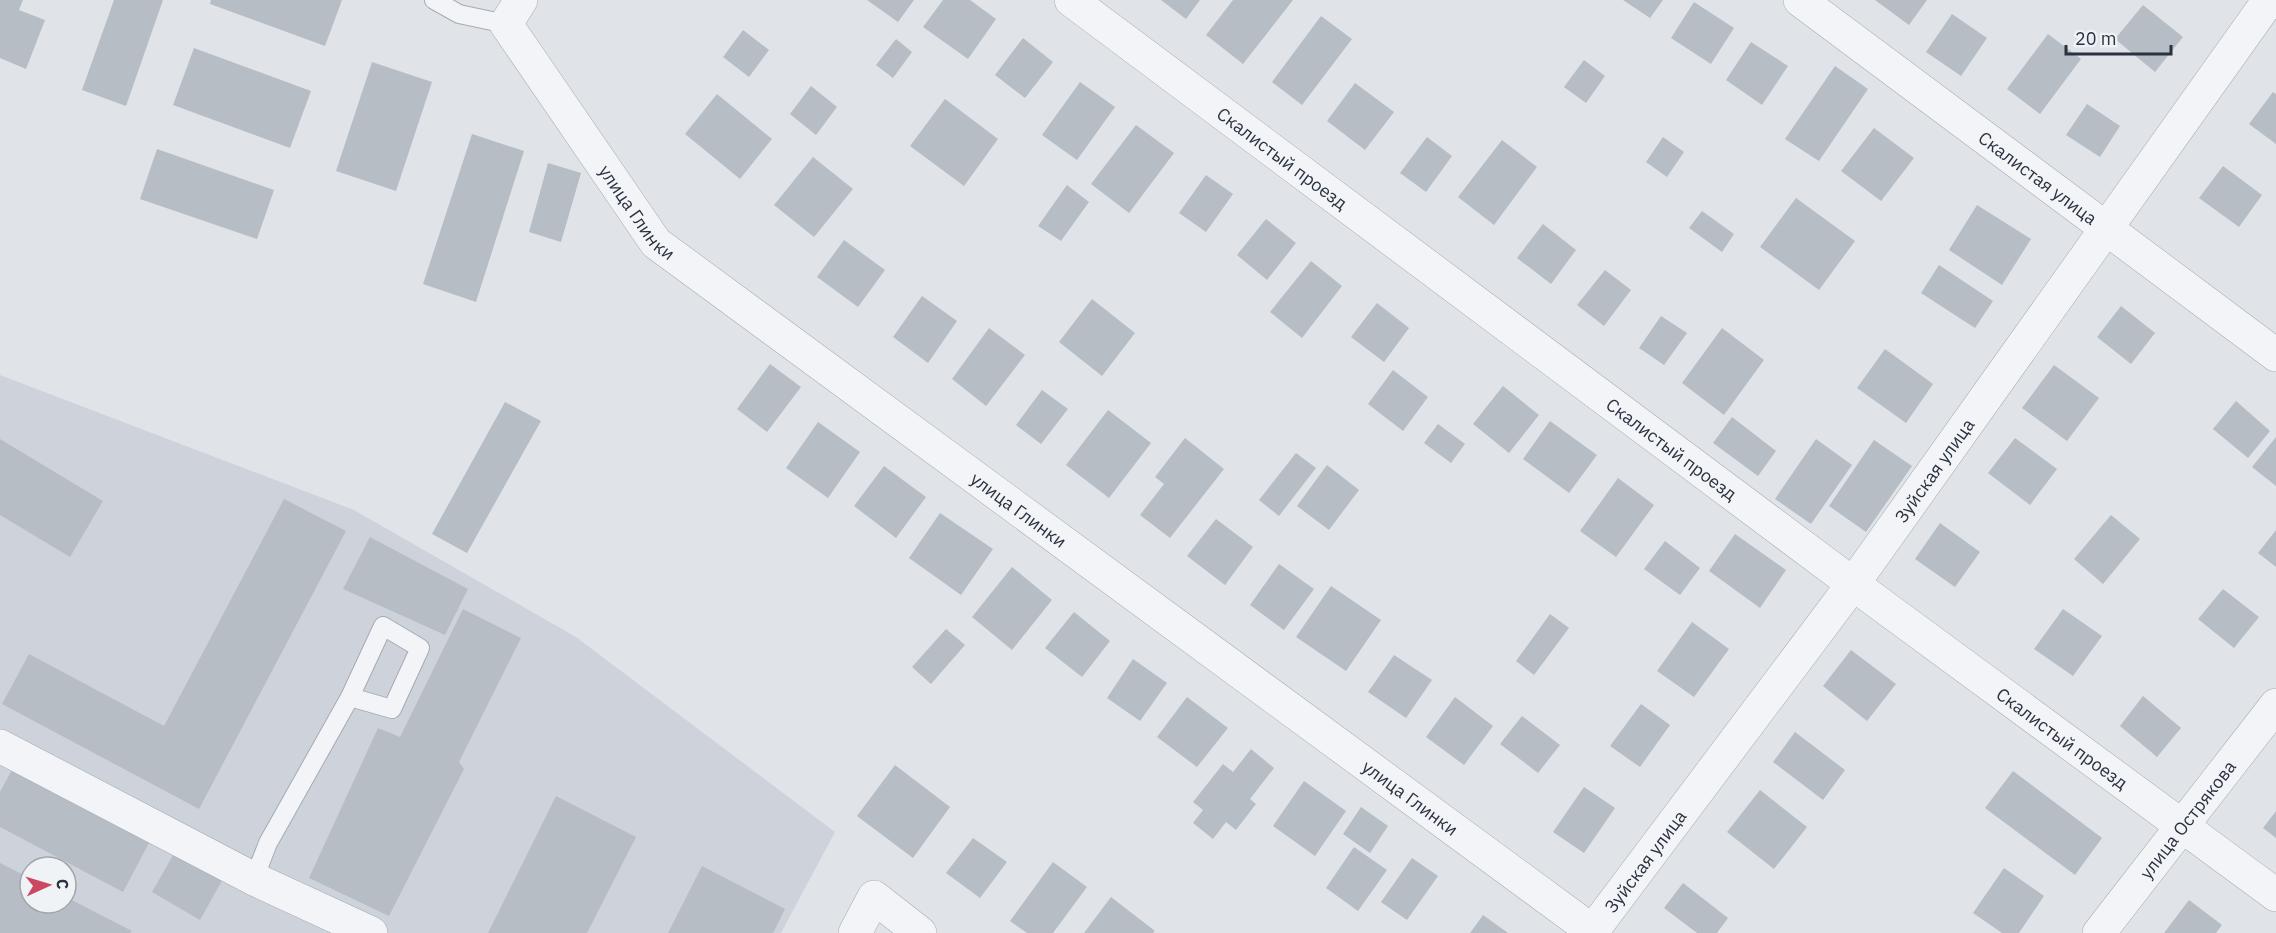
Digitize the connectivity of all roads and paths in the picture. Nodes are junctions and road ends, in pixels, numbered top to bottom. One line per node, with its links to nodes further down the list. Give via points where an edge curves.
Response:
1 (434, 0): 5 (lane, via 459,14)
2 (1071, 0): 8 (street, Скалистый проезд)
3 (1800, 0): 6 (street, Скалистая улица)
4 (2269, 0): 6 (street, Зуйская улица)
5 (514, 12): 15 (street, улица Глинки, via 657,243)
6 (2105, 228): 7 (street, Скалистая улица); 8 (street, Зуйская улица)
7 (2276, 355)
8 (1853, 584): 12 (street, Скалистый проезд); 15 (street, Зуйская улица)
9 (350, 697): 9 (lane, via 392,709 420,648 383,626); 13 (lane, via 268,843)
10 (2276, 705): 12 (street, улица Острякова)
11 (0, 747): 13 (street)
12 (2183, 826): 14 (street, Скалистый проезд); 19 (street, улица Острякова)
13 (254, 879): 16 (street)
14 (2276, 895)
15 (1593, 932)
16 (371, 933)
17 (855, 933): 18 (street, via 874,897)
18 (920, 933)
19 (2099, 933)

